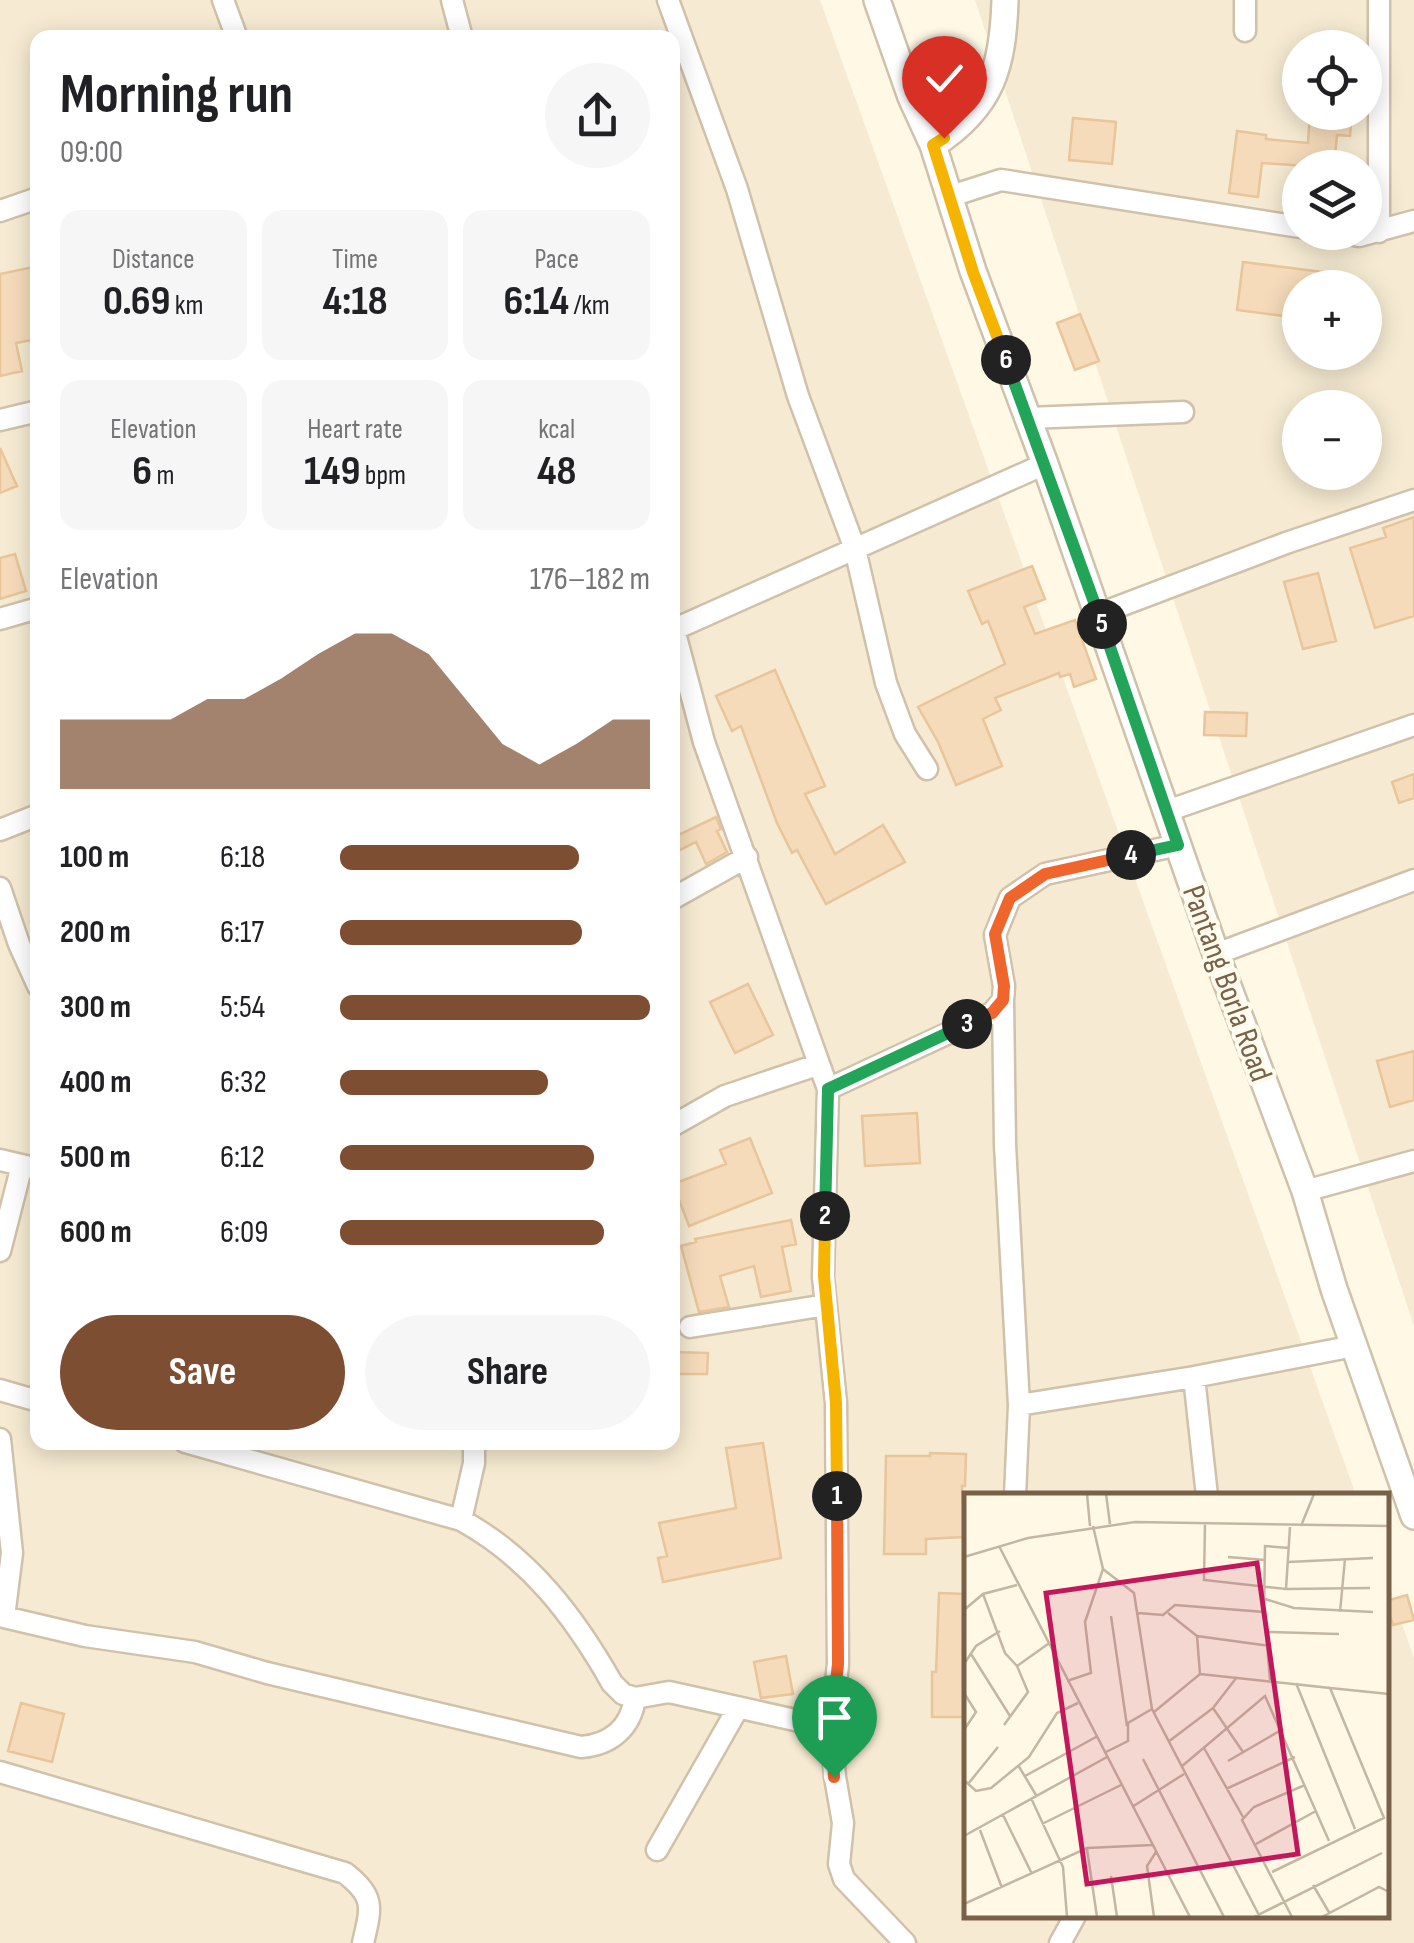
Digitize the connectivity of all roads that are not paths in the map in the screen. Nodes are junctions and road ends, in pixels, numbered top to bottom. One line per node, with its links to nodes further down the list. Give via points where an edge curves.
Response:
1 (223, 0): 8 (street)
2 (452, 0): 9 (street)
3 (668, 0): 10 (street)
4 (877, 0): 13 (street, Pantang Borla Road)
5 (1004, 0): 13 (street, via 992,82 966,122)
6 (1245, 0): 11 (street)
7 (1378, 0): 14 (street)
8 (234, 30)
9 (460, 30)
10 (679, 30)
11 (1245, 31)
12 (680, 33): 27 (street)
13 (933, 145): 15 (street, Pantang Borla Road)
14 (1379, 150)
15 (948, 197): 19 (street, via 1001,180); 23 (street, Pantang Borla Road)
16 (30, 201): 17 (street)
17 (0, 210)
18 (1414, 221): 20 (street)
19 (1282, 224)
20 (1382, 231)
21 (30, 412): 24 (street)
22 (1183, 412): 23 (street)
23 (1028, 418): 25 (street, Pantang Borla Road)
24 (0, 420)
25 (1046, 464): 27 (street); 29 (street, Pantang Borla Road)
26 (1414, 500): 29 (street)
27 (854, 549): 31 (street); 34 (street, via 886,684)
28 (30, 610): 30 (street)
29 (1099, 614): 35 (street, Pantang Borla Road)
30 (0, 619)
31 (680, 624)
32 (680, 681): 39 (street)
33 (1414, 725): 35 (street)
34 (926, 769)
35 (1166, 811): 38 (street, Pantang Borla Road)
36 (30, 818): 37 (street)
37 (0, 830)
38 (1178, 845): 43 (street, Pantang Borla Road); 45 (street, via 1045,874 1010,898 995,934)
39 (747, 857): 42 (street); 46 (street)
40 (1414, 880): 43 (street)
41 (0, 888): 44 (street)
42 (680, 895)
43 (1216, 954): 52 (street, Pantang Borla Road)
44 (30, 969)
45 (1003, 1000): 47 (street, via 992,1013); 60 (street)
46 (817, 1065): 47 (street); 48 (street, via 725,1096)
47 (828, 1089): 54 (street)
48 (680, 1121)
49 (0, 1160): 51 (street)
50 (1414, 1161): 52 (street)
51 (30, 1167): 53 (street)
52 (1305, 1191): 56 (street, Pantang Borla Road)
53 (0, 1251)
54 (826, 1304): 55 (street); 72 (street, via 836,1421 838,1664)
55 (690, 1326)
56 (1354, 1346): 57 (street); 67 (street, Pantang Borla Road)
57 (1194, 1377): 60 (street); 66 (street)
58 (0, 1390): 59 (street)
59 (30, 1399)
60 (1019, 1405): 65 (street)
61 (0, 1439): 64 (street)
62 (213, 1450): 68 (street)
63 (474, 1450): 68 (street)
64 (3, 1488): 69 (street, via 12,1553)
65 (1015, 1493)
66 (1208, 1493)
67 (1414, 1516)
68 (460, 1520): 70 (street, via 495,1539 561,1602 612,1682)
69 (2, 1625): 70 (street, via 195,1652 580,1747 606,1742 627,1726)
70 (635, 1698): 71 (street, via 668,1692)
71 (738, 1708): 72 (street); 74 (street)
72 (831, 1728): 77 (street, via 844,1879)
73 (0, 1772): 76 (street, via 345,1873 371,1905)
74 (657, 1850)
75 (1074, 1918): 78 (street)
76 (363, 1943)
77 (905, 1943)
78 (1060, 1943)

